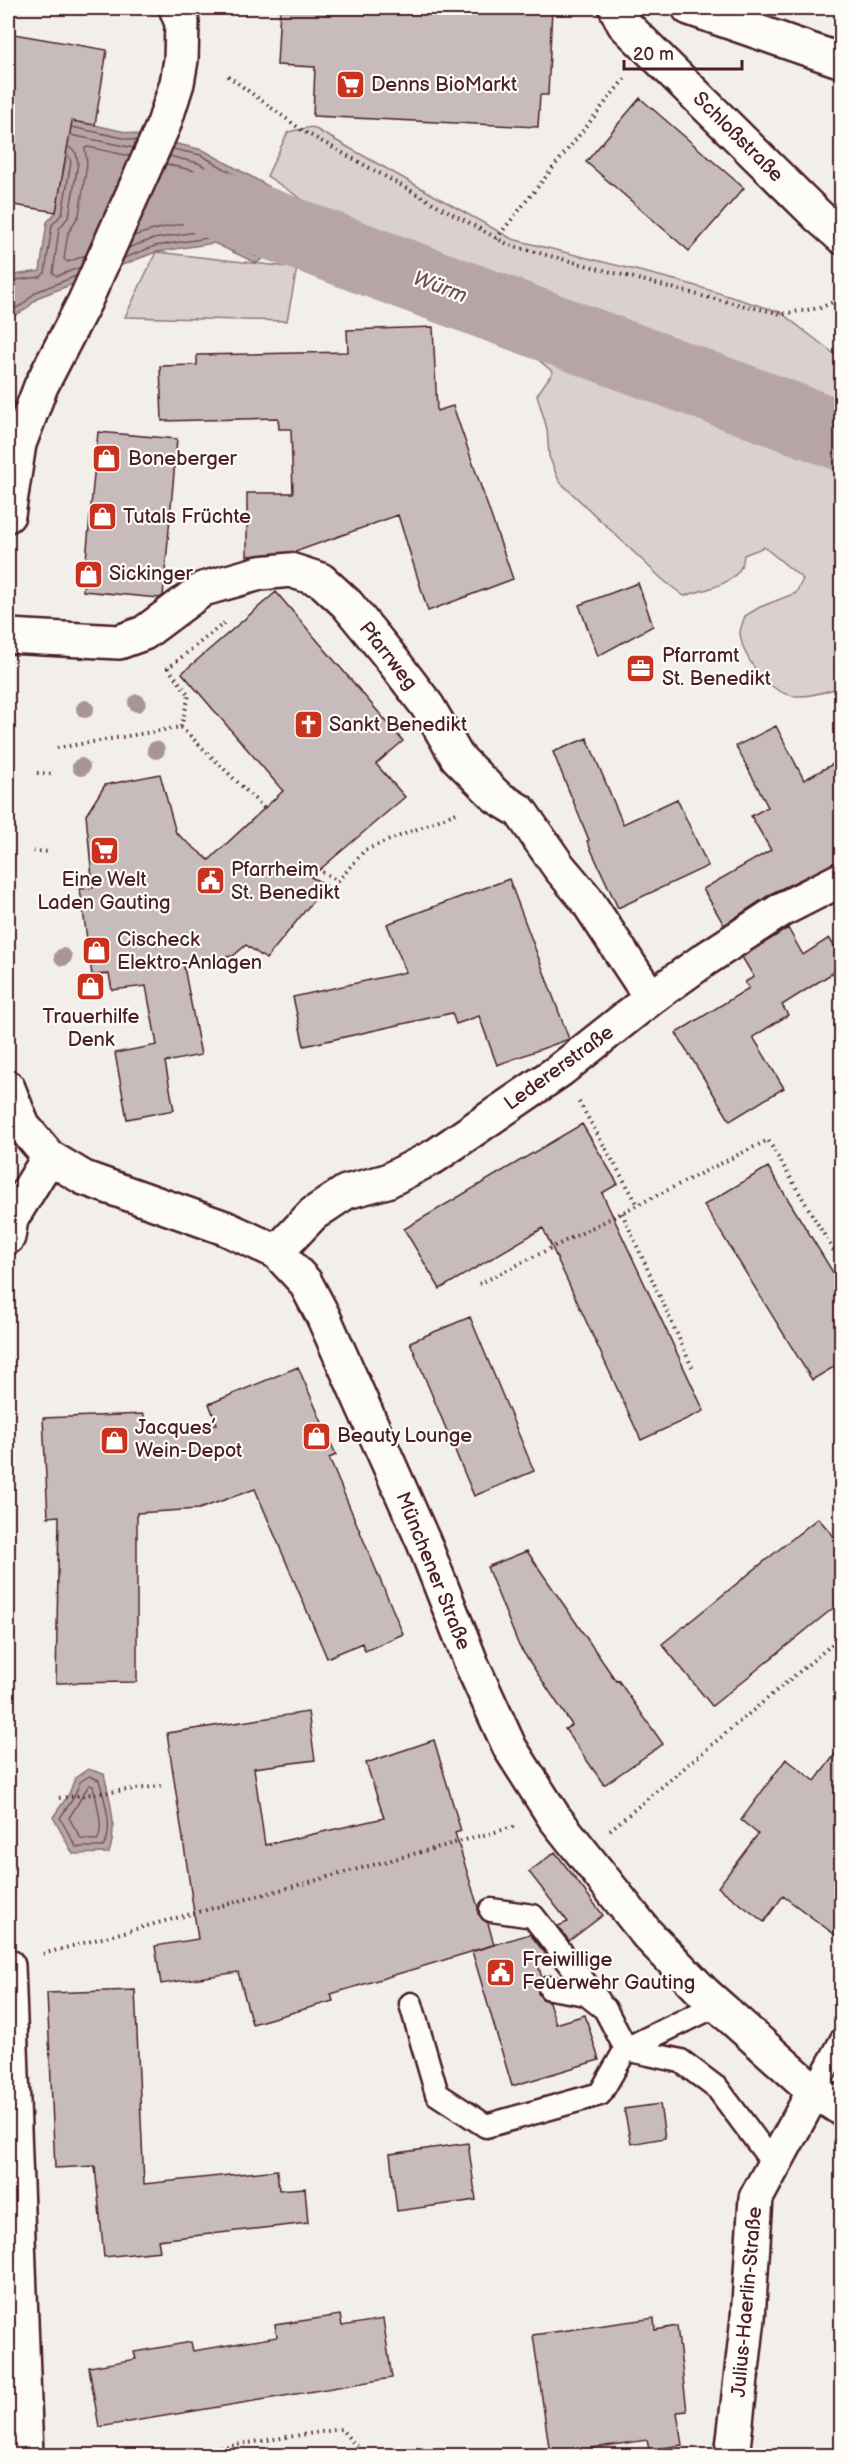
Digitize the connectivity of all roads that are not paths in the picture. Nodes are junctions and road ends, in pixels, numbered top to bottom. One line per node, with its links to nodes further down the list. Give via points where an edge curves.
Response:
1 (176, 8): 6 (street, via 182,23 181,60 164,124 85,301)
2 (616, 8): 5 (street, Schloßstraße, via 624,24)
3 (689, 8): 4 (street)
4 (842, 61)
5 (842, 237)
6 (13, 443): 7 (street)
7 (8, 515)
8 (8, 636): 10 (street, Pfarrweg, via 119,642 144,633 203,589 290,570 321,580 347,604 387,653 428,707 457,757 496,797 520,811 586,899)
9 (842, 879): 10 (street, Ledererstraße, via 781,910)
10 (651, 998): 14 (street, Ledererstraße, via 560,1071 435,1156 387,1181 346,1192 313,1214)
11 (8, 1092): 12 (street, Münchener Straße, via 23,1126)
12 (49, 1157): 13 (street, via 11,1220); 14 (street, Münchener Straße, via 84,1178 225,1228)
13 (8, 1237)
14 (278, 1252): 19 (street, Münchener Straße, via 305,1282 323,1316 510,1748 554,1817 647,1934)
15 (491, 1911): 20 (lane, via 533,1916)
16 (8, 1966): 26 (street)
17 (550, 1988): 20 (lane, via 586,1994)
18 (411, 2004): 22 (lane, via 437,2094 486,2126 600,2094)
19 (717, 2005): 22 (lane); 23 (street, Münchener Straße)
20 (605, 2009): 22 (lane)
21 (842, 2040): 23 (lane)
22 (626, 2049): 25 (lane, via 681,2061 718,2089)
23 (814, 2091): 24 (street, Münchener Straße); 25 (street, Julius-Haerlin-Straße)
24 (842, 2109)
25 (774, 2163): 27 (street, Julius-Haerlin-Straße, via 756,2198 748,2319)
26 (26, 2456)
27 (732, 2456)

